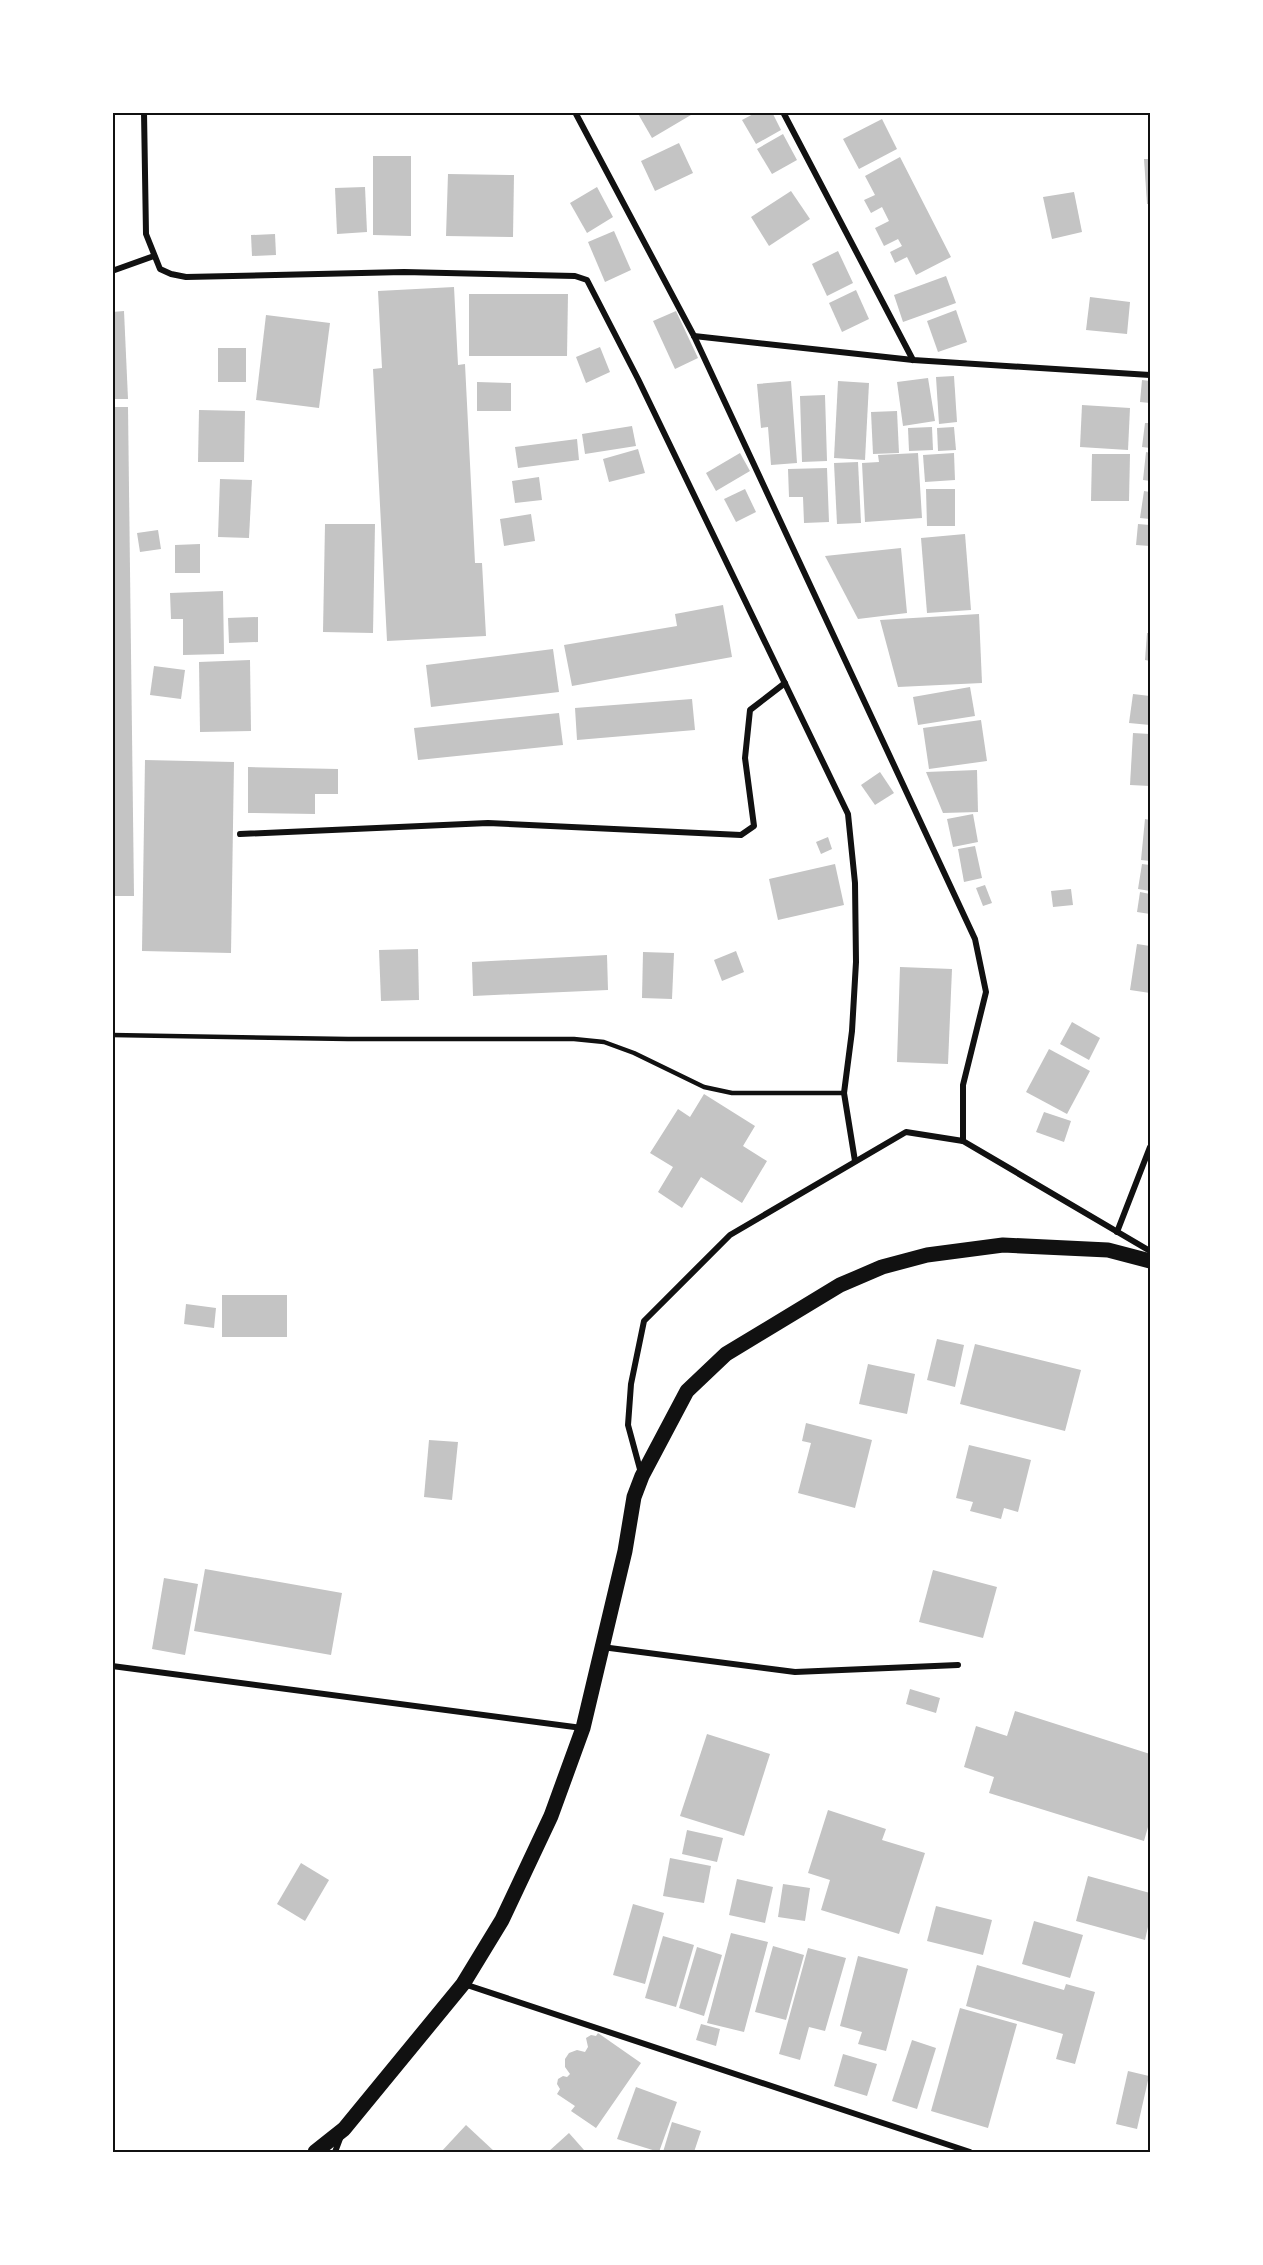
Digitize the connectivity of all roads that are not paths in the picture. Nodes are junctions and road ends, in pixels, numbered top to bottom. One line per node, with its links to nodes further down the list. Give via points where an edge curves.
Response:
1 (144, 112): 4 (street, via 146,234)
2 (575, 112): 6 (street)
3 (783, 112): 7 (street)
4 (154, 256): 5 (street); 9 (street, via 160,269 186,277 404,272 575,276 587,280)
5 (112, 271)
6 (694, 336): 7 (street); 13 (street, via 975,939 986,992 963,1085)
7 (913, 360): 8 (street)
8 (1150, 375)
9 (785, 683): 10 (street, via 750,710 745,759 754,826 741,836 488,823); 12 (street, via 848,814 855,883 856,962)
10 (240, 834)
11 (112, 1035): 12 (lane, via 604,1041 704,1087 732,1093)
12 (844, 1093): 15 (street)
13 (963, 1141): 15 (street, via 906,1132); 16 (street)
14 (1150, 1147): 16 (street)
15 (855, 1161): 19 (street, via 730,1235 644,1321 631,1384 628,1425)
16 (1117, 1232): 17 (street)
17 (1150, 1251)
18 (1150, 1261): 19 (main road, via 1108,1250 1003,1245 927,1255 882,1267 840,1285 726,1354 687,1391)
19 (642, 1476): 20 (main road)
20 (601, 1647): 21 (street, via 795,1672); 23 (main road)
21 (958, 1665)
22 (112, 1666): 23 (street)
23 (583, 1728): 24 (main road, via 552,1816 502,1920)
24 (463, 1983): 25 (main road); 28 (street)
25 (344, 2129): 26 (main road); 27 (street)
26 (315, 2152)
27 (335, 2152)
28 (970, 2152)

